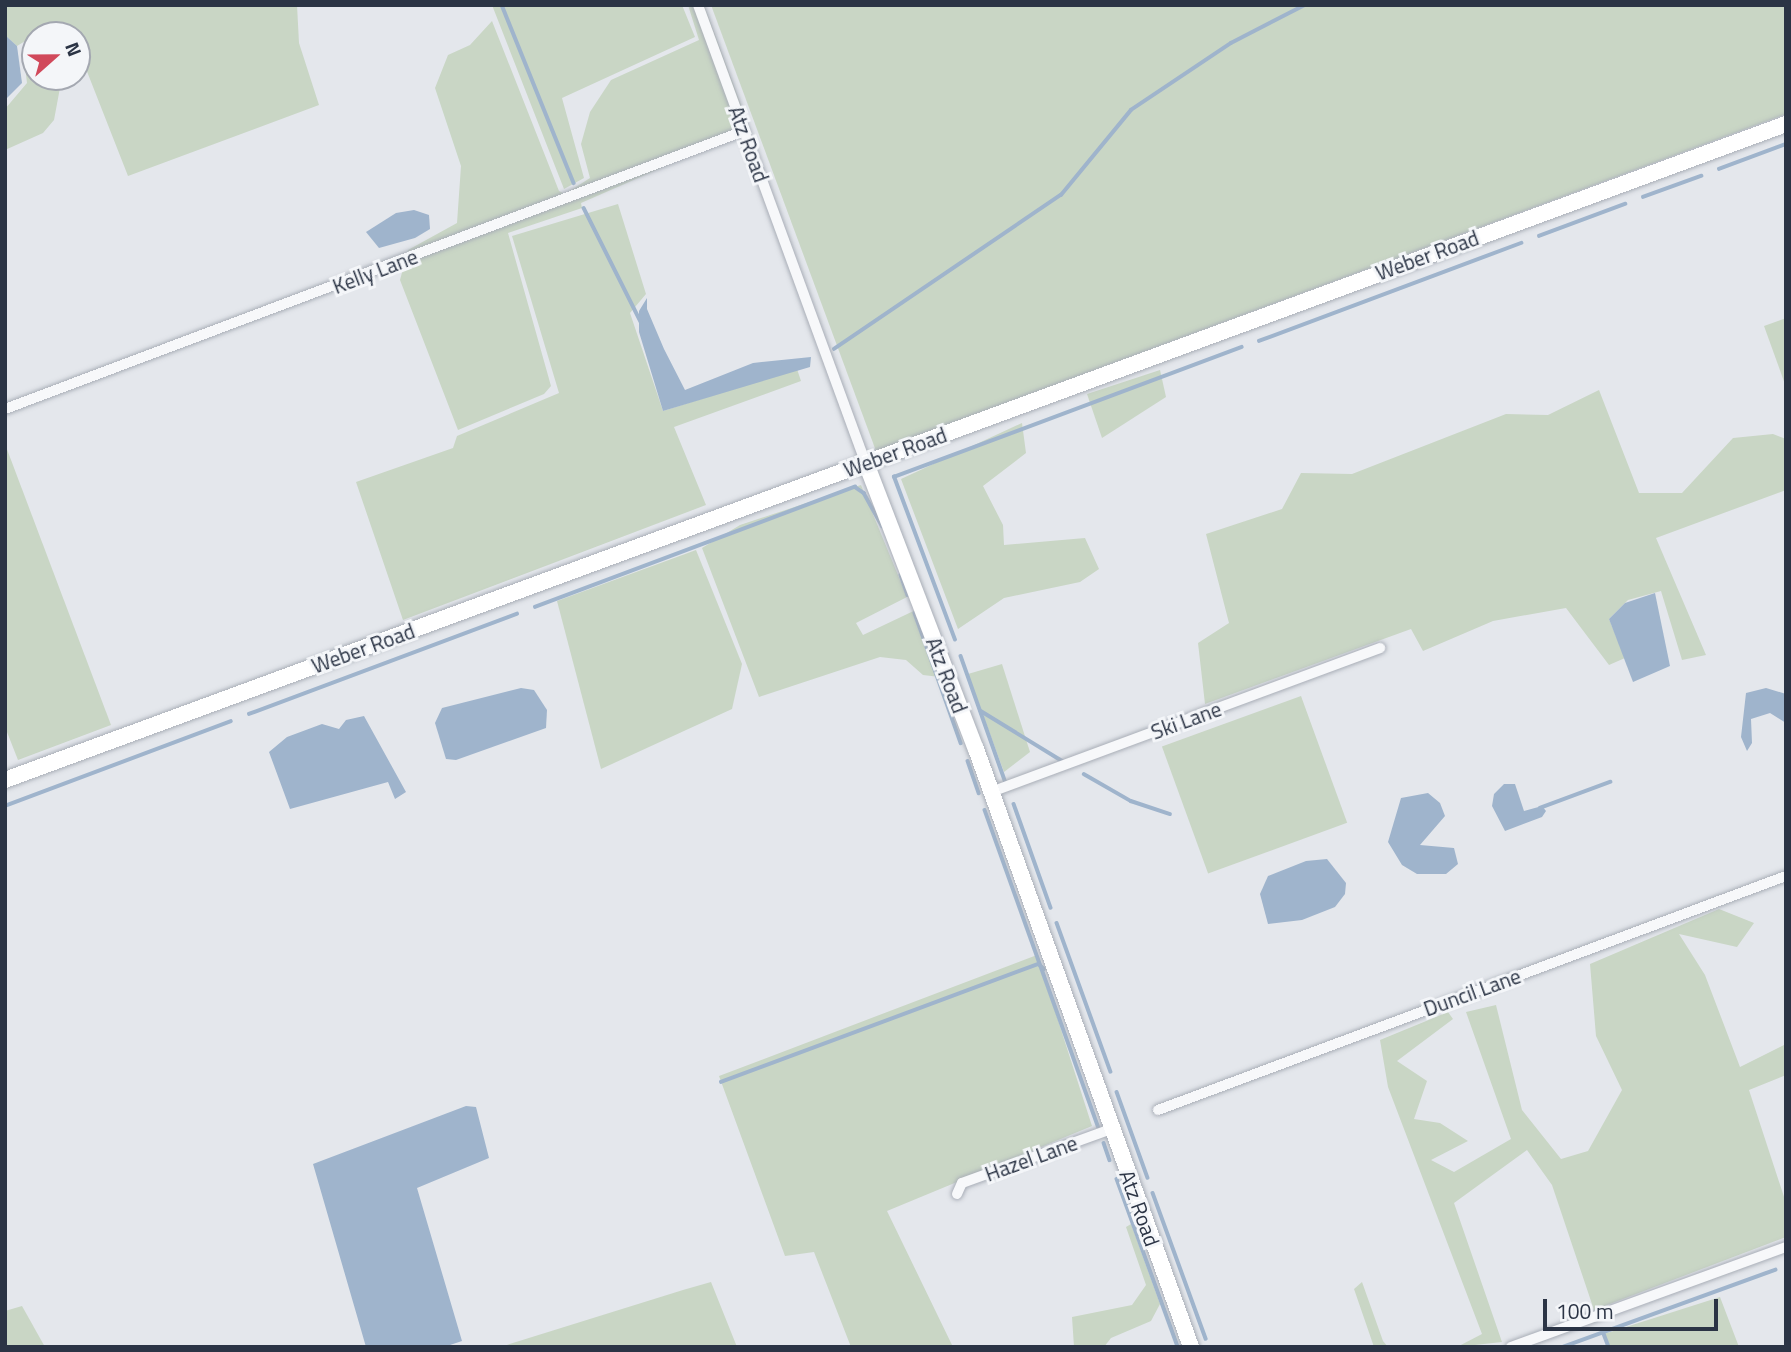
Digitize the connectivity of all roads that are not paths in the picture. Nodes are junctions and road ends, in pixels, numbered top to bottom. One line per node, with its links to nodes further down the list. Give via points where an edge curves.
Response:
1 (698, 5): 3 (street, Atz Road)
2 (1786, 124): 5 (street, Weber Road)
3 (744, 131): 4 (street, Kelly Lane); 5 (street, Atz Road)
4 (5, 409)
5 (866, 463): 7 (street, Weber Road); 8 (street, Atz Road)
6 (1380, 648): 8 (street, Ski Lane)
7 (5, 780)
8 (991, 792): 11 (street, Atz Road)
9 (1786, 876): 10 (street, Duncil Lane)
10 (1158, 1110)
11 (1111, 1129): 12 (street, Hazel Lane, via 962,1183); 14 (street, Atz Road)
12 (957, 1194)
13 (1786, 1247): 15 (street)
14 (1191, 1347)
15 (1511, 1347)

